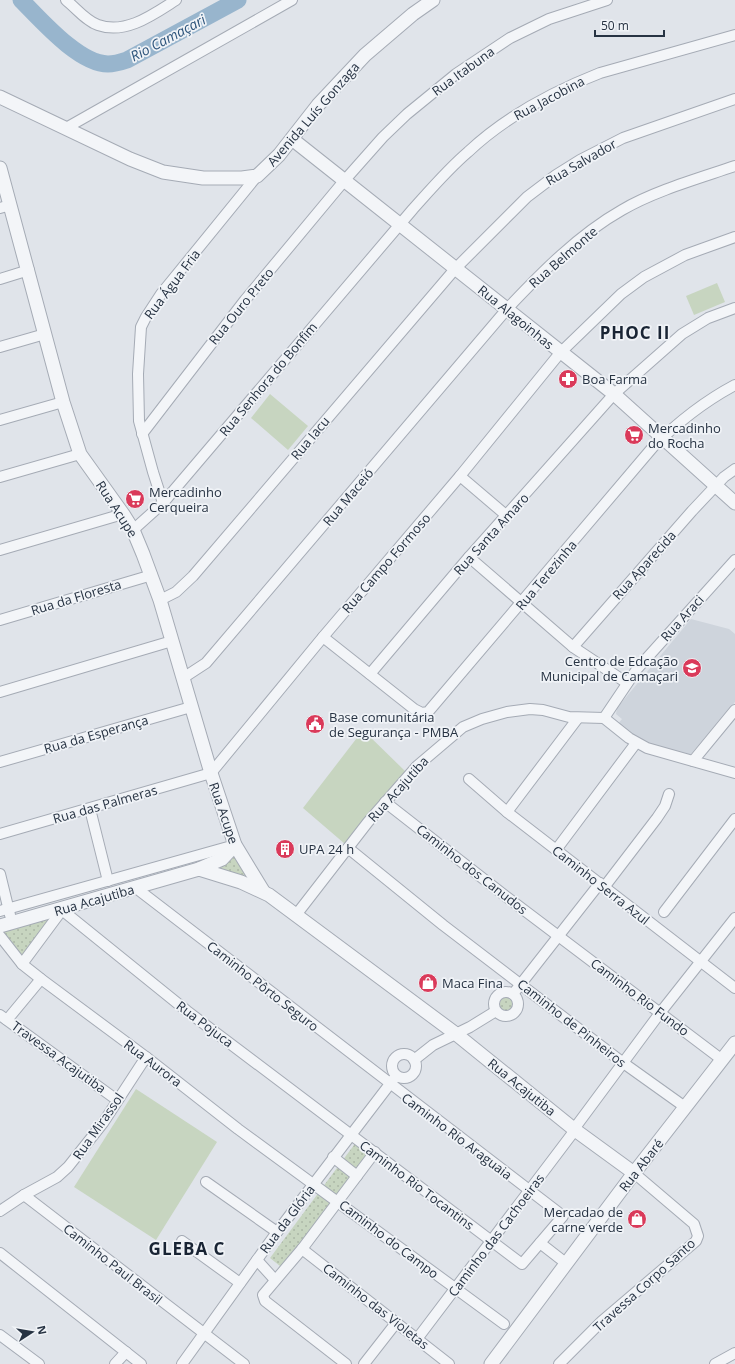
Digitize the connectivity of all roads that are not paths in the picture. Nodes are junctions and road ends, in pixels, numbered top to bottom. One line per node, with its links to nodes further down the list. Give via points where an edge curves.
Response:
1 (66, 0): 2 (street, via 94,23 114,28 135,24)
2 (174, 0)
3 (292, 0): 9 (street)
4 (433, 0): 10 (street, Avenida Luís Gonzaga, via 365,54 318,105)
5 (607, 0): 14 (street, Rua Itabuna, via 529,27 489,51 407,114)
6 (735, 35): 16 (street, Rua Jacobina, via 600,73 537,102 503,123 468,151)
7 (0, 97): 9 (street, Avenida Luís Gonzaga)
8 (735, 99): 18 (street, Rua Salvador, via 648,128 580,160 527,197)
9 (66, 128): 13 (street, Avenida Luís Gonzaga, via 163,172 203,178)
10 (292, 139): 13 (street, Avenida Luís Gonzaga); 14 (street, Rua Alagoinhas)
11 (735, 166): 22 (street, Rua Belmonte, via 644,199 622,210 585,235)
12 (0, 168): 15 (street, Rua Acupe)
13 (257, 176): 30 (street, Rua Água Fria, via 187,261 141,327 138,404)
14 (344, 181): 16 (street, Rua Alagoinhas); 30 (street, Rua Ouro Preto, via 245,300)
15 (5, 206): 19 (street, Rua Acupe)
16 (400, 225): 18 (street, Rua Alagoinhas); 37 (street, Rua Senhora do Bonfim)
17 (735, 238): 25 (street, Rua Campo Formoso, via 685,255 644,277)
18 (455, 269): 22 (street, Rua Alagoinhas); 46 (street, Rua Iacu, via 193,576 176,592)
19 (29, 270): 20 (street); 23 (street, Rua Acupe)
20 (0, 279)
21 (735, 308): 27 (street, Rua Santa Amaro, via 708,318 682,334)
22 (507, 309): 25 (street, Rua Alagoinhas); 53 (street, Rua Maceió, via 206,663)
23 (45, 334): 24 (street); 28 (street, Rua Acupe)
24 (0, 347)
25 (560, 353): 27 (street, Rua Alagoinhas); 34 (street, Rua Campo Formoso)
26 (735, 384): 31 (street, Rua Terezinha)
27 (614, 394): 31 (street, Rua Alagoinhas); 40 (street, Rua Santa Amaro)
28 (63, 402): 29 (street); 32 (street, Rua Acupe)
29 (0, 420)
30 (142, 434): 37 (street, Rua Água Fria)
31 (663, 437): 36 (street, Rua Alagoinhas); 47 (street, Rua Terezinha, via 638,463)
32 (80, 454): 35 (street); 39 (street, Rua Acupe)
33 (735, 468): 36 (street, Rua Aparecida)
34 (460, 476): 40 (street); 49 (street, Rua Campo Formoso)
35 (0, 477)
36 (716, 485): 38 (street, Rua Alagoinhas); 51 (street, Rua Aparecida)
37 (163, 502): 41 (street, Rua Senhora do Bonfim)
38 (735, 503)
39 (123, 514): 41 (street, Rua Acupe); 42 (street)
40 (507, 516): 43 (street, Rua Santa Amaro)
41 (133, 530): 45 (street, Rua Acupe)
42 (0, 550)
43 (469, 557): 47 (street); 52 (street, Rua Santa Amaro)
44 (735, 560): 54 (street, Rua Araci)
45 (152, 575): 46 (street, Rua Acupe); 48 (street, Rua da Floresta)
46 (160, 600): 50 (street, Rua Acupe)
47 (522, 602): 51 (street); 52 (street, Rua Terezinha, via 428,712 414,709)
48 (0, 620)
49 (323, 637): 52 (street); 63 (street, Rua Campo Formoso)
50 (172, 641): 53 (street, Rua Acupe); 55 (street)
51 (573, 647): 54 (street)
52 (370, 674)
53 (183, 678): 56 (street, Rua Acupe)
54 (627, 683): 59 (street, Rua Araci)
55 (0, 692)
56 (191, 707): 62 (street, Rua da Esperança); 63 (street, Rua Acupe)
57 (735, 710): 61 (street)
58 (578, 718): 59 (street, Rua Acajutiba); 67 (street, Rua Acajutiba, via 530,709 507,712 471,723 421,761); 69 (street)
59 (604, 718): 60 (street)
60 (636, 743): 61 (street); 74 (street)
61 (693, 761): 64 (street)
62 (0, 762)
63 (211, 773): 68 (street, Rua das Palmeras); 72 (street, Rua Acupe)
64 (735, 773)
65 (469, 779): 69 (street, Caminho Serra Azul)
66 (669, 794): 78 (street, via 658,818)
67 (385, 802): 73 (street, Rua Acajutiba); 87 (street, Caminho dos Canudos)
68 (90, 809): 71 (street, Rua das Palmeras); 77 (street)
69 (506, 812): 74 (street, Caminho Serra Azul)
70 (735, 819): 83 (street)
71 (0, 834)
72 (235, 845): 75 (street, via 222,859); 77 (street); 80 (street, Rua Acupe)
73 (348, 848): 84 (street, Rua Acajutiba); 92 (street, Caminho de Pinheiros)
74 (556, 850): 78 (street, Caminho Serra Azul)
75 (199, 869): 79 (street, Rua Acajutiba); 80 (street, Rua Acajutiba)
76 (0, 874): 81 (street)
77 (108, 881): 81 (street)
78 (603, 885): 87 (street); 89 (street, Caminho Serra Azul)
79 (136, 888): 82 (street, Rua Acajutiba); 104 (street, Caminho Pôrto Seguro)
80 (263, 891): 84 (street, Rua Acajutiba)
81 (4, 910): 86 (street)
82 (62, 910): 86 (street, Rua Acajutiba); 90 (street); 108 (street, Rua Pojuca, via 163,992)
83 (664, 912)
84 (296, 915): 98 (street, Rua Acajutiba)
85 (735, 918): 89 (street, Caminho das Cachoeiras)
86 (6, 925)
87 (559, 935): 92 (street); 96 (street, Caminho Rio Fundo)
88 (0, 936): 90 (street, Rua Aurora)
89 (700, 962): 93 (street, Caminho Serra Azul); 96 (street, Caminho das Cachoeiras)
90 (22, 964): 91 (street, Rua Aurora)
91 (41, 980): 97 (street); 100 (street, Rua Aurora)
92 (520, 983): 94 (street); 103 (street, Caminho de Pinheiros)
93 (735, 988)
94 (513, 994): 95 (street, via 499,994 494,1002); 95 (street, via 518,1006 513,1014 504,1016)
95 (496, 1011): 98 (street)
96 (660, 1013): 101 (street, Caminho Rio Fundo); 103 (street, Caminho das Cachoeiras)
97 (3, 1018): 105 (street, Travessa Acajutiba)
98 (456, 1034): 102 (street, via 433,1045); 107 (street, Rua Acajutiba)
99 (735, 1042): 101 (street, Rua Abaré)
100 (146, 1057): 105 (street, Rua Mirassol); 114 (street, Rua Aurora)
101 (721, 1059): 106 (street, Rua Abaré)
102 (414, 1060): 104 (street, via 416,1068 412,1076); 104 (street, via 408,1054 395,1057 391,1065)
103 (622, 1062): 106 (street, Caminho de Pinheiros); 107 (street, Caminho das Cachoeiras)
104 (393, 1080): 108 (street, Rua da Glória); 115 (street, Caminho Rio Araguaia)
105 (117, 1100): 116 (street, Rua Mirassol, via 88,1144 68,1167 48,1183)
106 (685, 1107): 111 (street, Rua Abaré)
107 (575, 1130): 111 (street, Rua Acajutiba); 115 (street, Caminho das Cachoeiras)
108 (351, 1135): 109 (street, Caminho Rio Tocantins); 110 (street, Rua da Glória)
109 (375, 1152): 112 (street); 121 (street, Caminho Rio Tocantins)
110 (333, 1157): 112 (street); 114 (street, Rua da Glória)
111 (634, 1173): 126 (street, Rua Abaré); 146 (street, Travessa Corpo Santo, via 694,1224 698,1236 696,1241 602,1321)
112 (357, 1176): 117 (street)
113 (206, 1182): 119 (street)
114 (313, 1184): 117 (street, Caminho do Campo); 119 (street, Rua da Glória)
115 (530, 1191): 121 (street, Caminho das Cachoeiras); 122 (street, Caminho Rio Araguaia, via 562,1216)
116 (24, 1194): 118 (street, Rua Mirassol); 132 (street, Caminho Paul Brasil)
117 (338, 1201): 123 (street); 129 (street, Caminho do Campo)
118 (0, 1211)
119 (277, 1232): 125 (street, Rua da Glória)
120 (182, 1241): 128 (street)
121 (491, 1241): 122 (street, Caminho Rio Tocantins, via 522,1264); 129 (street, Caminho das Cachoeiras)
122 (540, 1243): 126 (street)
123 (302, 1249): 127 (street); 130 (street, Caminho das Violetas)
124 (0, 1253): 135 (street)
125 (257, 1260): 127 (street); 128 (street, Rua da Glória)
126 (566, 1264): 145 (street, Rua Abaré)
127 (275, 1280): 142 (street, via 263,1294 265,1301)
128 (240, 1282): 132 (street, Rua da Glória)
129 (456, 1289): 131 (street, Caminho do Campo); 134 (street, Caminho das Cachoeiras)
130 (396, 1323): 134 (street, Caminho das Violetas); 143 (street)
131 (504, 1324)
132 (203, 1334): 140 (street, Rua da Glória); 141 (street, Caminho Paul Brasil)
133 (0, 1335): 137 (street)
134 (417, 1339): 144 (street, Caminho das Violetas)
135 (126, 1352): 138 (street); 139 (street)
136 (735, 1353): 147 (street)
137 (39, 1364)
138 (115, 1364)
139 (141, 1364)
140 (182, 1364)
141 (244, 1364)
142 (346, 1364)
143 (364, 1364)
144 (449, 1364)
145 (491, 1364)
146 (558, 1364)
147 (715, 1364)

